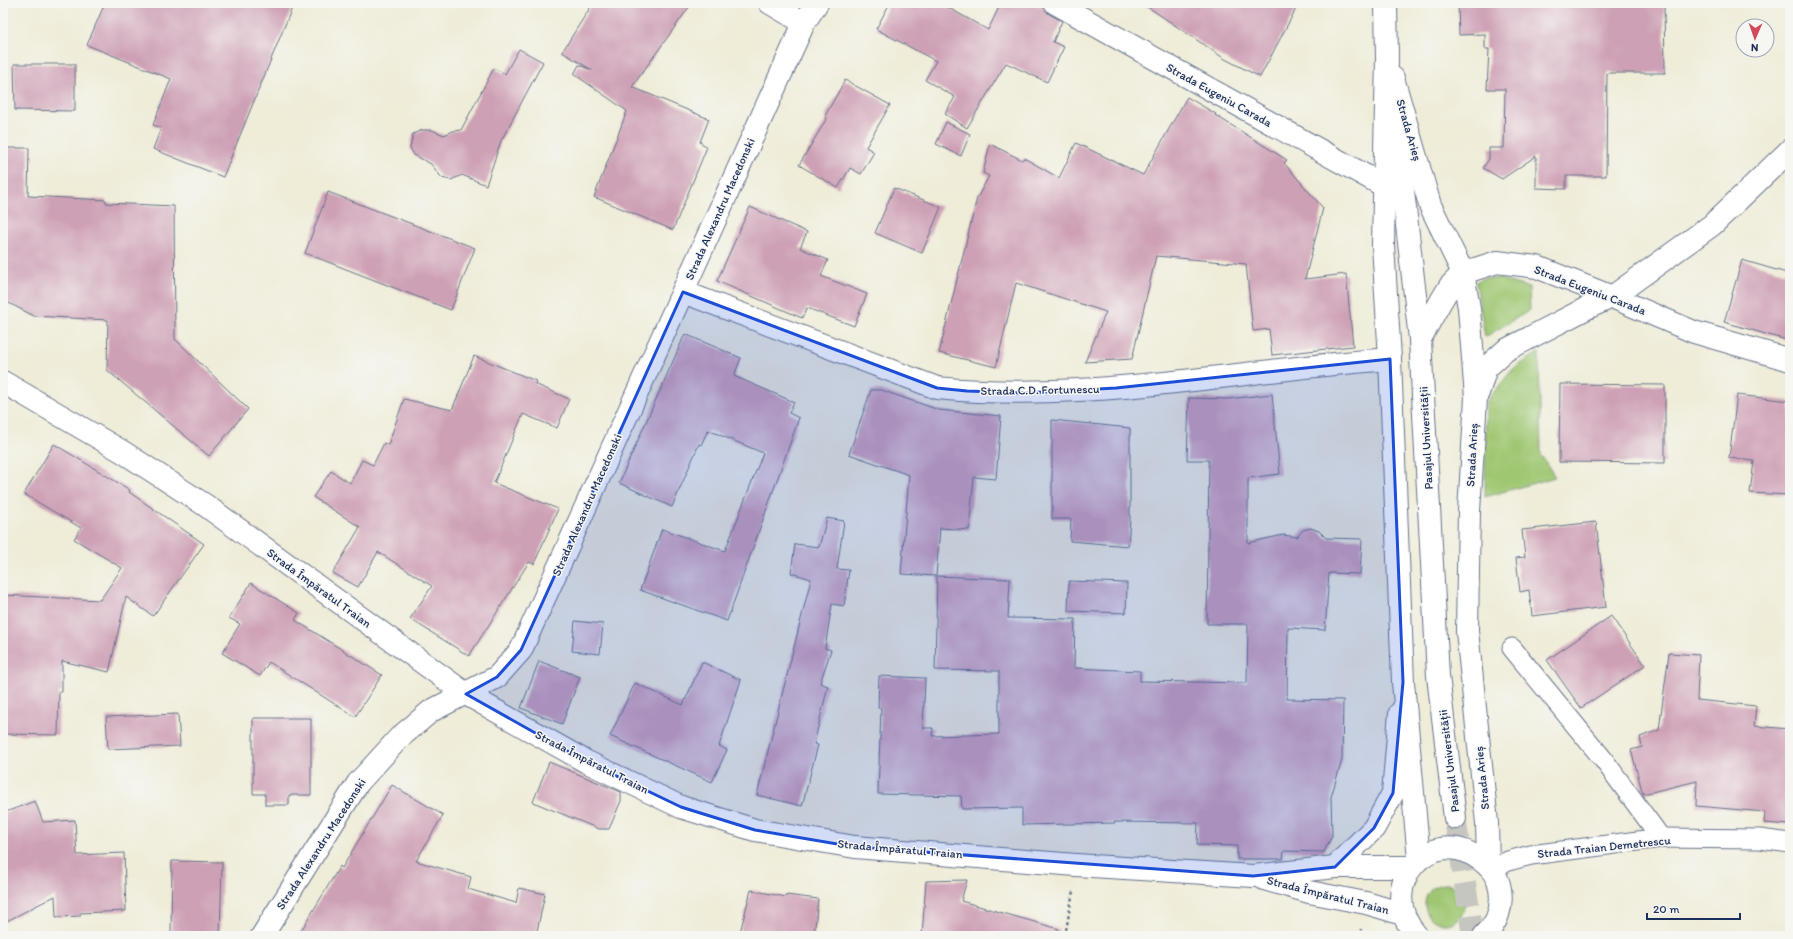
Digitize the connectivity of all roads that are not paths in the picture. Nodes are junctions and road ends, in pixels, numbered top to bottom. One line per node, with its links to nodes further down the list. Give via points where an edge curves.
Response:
1 (770, 3): 5 (street)
2 (818, 3): 5 (street, Strada Alexandru Macedonski)
3 (1055, 3): 8 (street, Strada Eugeniu Carada)
4 (1386, 3): 6 (street, Strada Arieș)
5 (804, 23): 10 (street, Strada Alexandru Macedonski)
6 (1387, 58): 8 (street, Strada Arieș); 9 (street, Strada Arieș, via 1430,205); 12 (street, Pasajul Universității)
7 (1790, 150): 11 (street, via 1712,225)
8 (1384, 186): 13 (street, Strada Arieș, via 1384,246)
9 (1463, 273): 11 (street, Strada Eugeniu Carada, via 1496,262 1537,267); 12 (street, Strada Eugeniu Carada, via 1450,286); 16 (street, Strada Arieș, via 1469,308)
10 (683, 292): 13 (street, Strada C.D. Fortunescu, via 937,388 967,391 1024,393 1116,388 1322,364); 19 (street, Strada Alexandru Macedonski, via 521,650 497,677)
11 (1612, 297): 14 (street, Strada Eugeniu Carada, via 1694,332); 16 (street, via 1506,350 1486,368)
12 (1420, 339): 20 (street, Pasajul Universității, via 1438,676)
13 (1390, 359): 18 (street, Strada Arieș)
14 (1790, 360)
15 (3, 382): 19 (street, Strada Împăratul Traian, via 123,452 205,505)
16 (1476, 398): 25 (street, Strada Arieș, via 1469,511 1467,631)
17 (1512, 648): 21 (street, via 1603,759)
18 (1403, 682): 23 (street, Strada Arieș); 24 (street, via 1393,793 1374,828)
19 (466, 694): 26 (street, Strada Împăratul Traian, via 598,768 681,807 755,830 855,847); 28 (street, Strada Alexandru Macedonski, via 431,711 399,738 358,782)
20 (1456, 818)
21 (1661, 838): 22 (street, Strada Traian Demetrescu, via 1760,839); 25 (street, Strada Traian Demetrescu, via 1531,855)
22 (1790, 843)
23 (1415, 863): 24 (street, Strada Împăratul Traian); 25 (street, via 1437,850 1449,848 1462,849 1474,854); 27 (street, via 1401,887 1400,901)
24 (1335, 868): 26 (street, Strada Împăratul Traian)
25 (1490, 868): 30 (street, via 1499,882 1500,911)
26 (1253, 876): 27 (street, Strada Împăratul Traian)
27 (1403, 914): 29 (street)
28 (262, 936)
29 (1417, 936)
30 (1485, 936)

